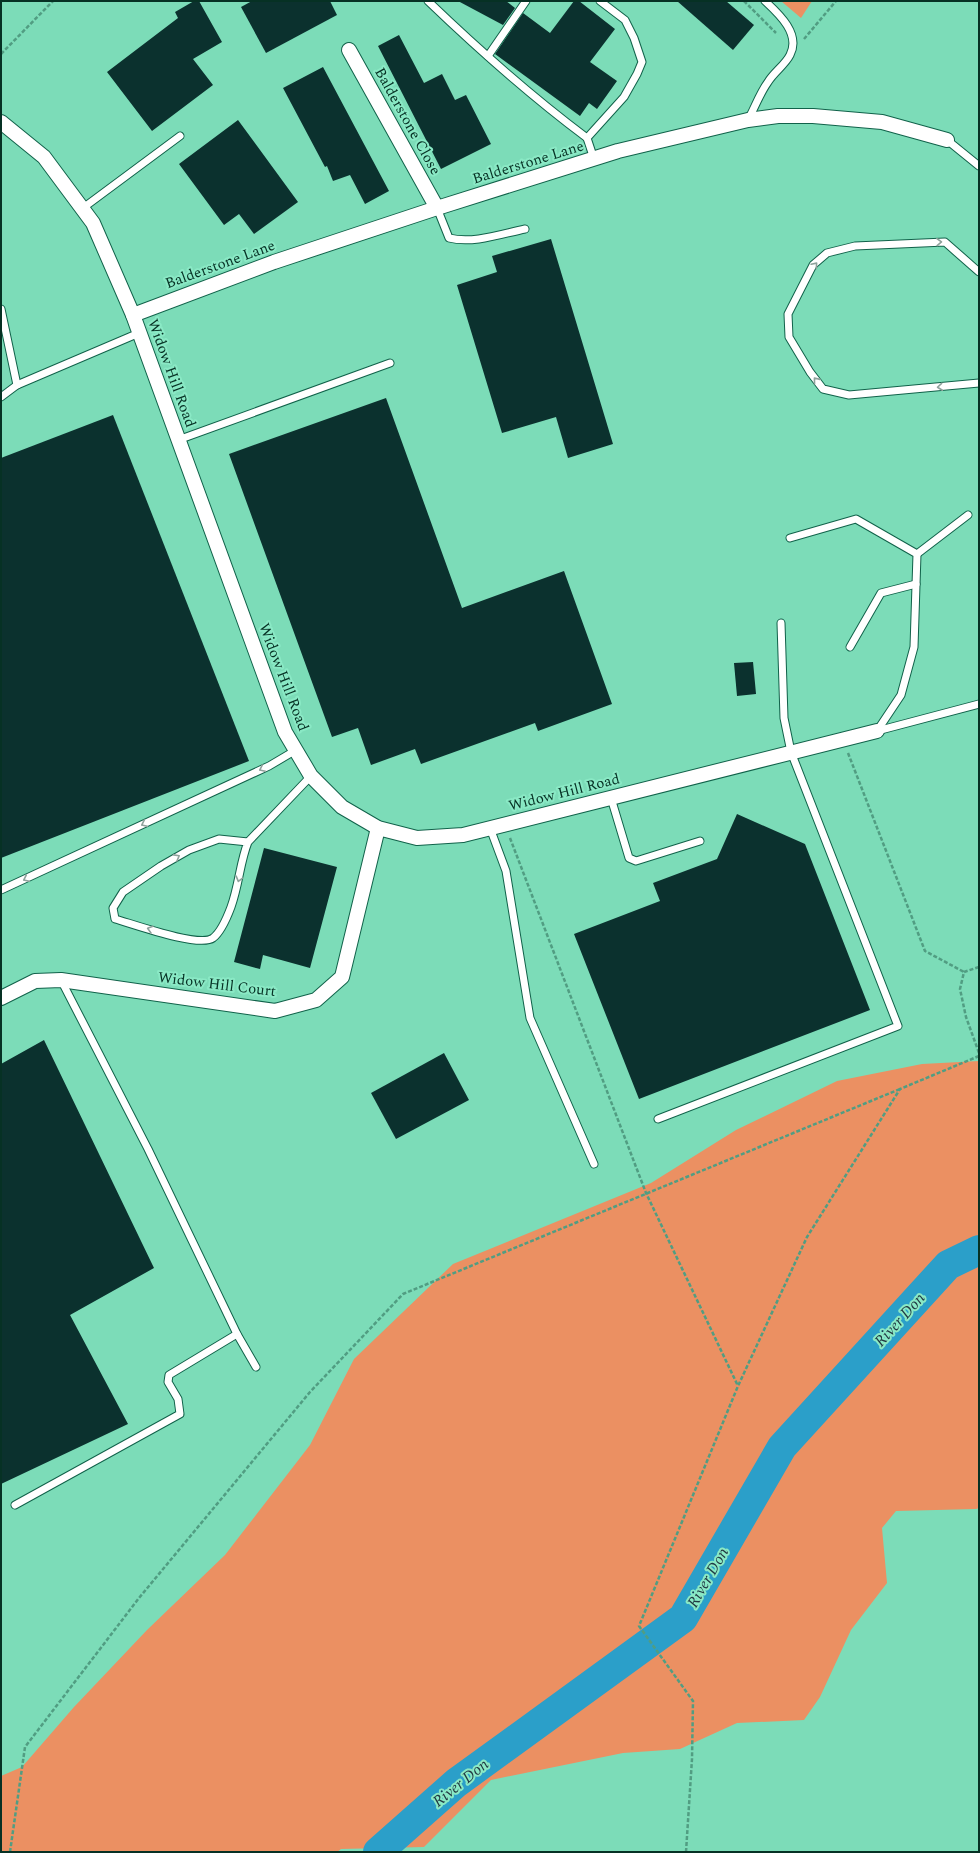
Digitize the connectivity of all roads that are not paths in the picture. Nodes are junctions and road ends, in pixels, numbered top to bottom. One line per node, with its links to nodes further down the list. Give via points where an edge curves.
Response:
1 (428, 1): 6 (lane)
2 (526, 1): 6 (lane)
3 (600, 1): 10 (lane, via 625,20 642,62 624,97)
4 (765, 1): 7 (lane, via 782,17 793,41 789,56 768,82)
5 (349, 50): 15 (street, Balderstone Close)
6 (488, 56): 10 (lane, via 547,109)
7 (748, 120): 11 (street, Balderstone Lane, via 778,116 814,116 882,122); 12 (street, Balderstone Lane)
8 (1, 122): 14 (street, Widow Hill Road, via 44,157)
9 (180, 136): 14 (lane)
10 (587, 138): 12 (lane)
11 (947, 140): 13 (lane)
12 (594, 159): 15 (street, Balderstone Lane)
13 (979, 166)
14 (82, 208): 19 (street, Widow Hill Road, via 93,222)
15 (437, 208): 16 (lane, via 449,238 472,239); 19 (street, Balderstone Lane, via 274,262)
16 (525, 229)
17 (979, 272): 22 (lane, one-way to 17, via 849,395 823,389 789,337 788,314 813,265 827,253 855,246 946,242)
18 (1, 309): 23 (lane)
19 (132, 315): 20 (street, Widow Hill Road)
20 (139, 333): 23 (lane); 25 (street, Widow Hill Road)
21 (390, 364): 25 (lane)
22 (979, 383)
23 (17, 385): 24 (lane)
24 (1, 397)
25 (178, 440): 34 (street, Widow Hill Road, via 285,732)
26 (968, 515): 28 (lane)
27 (790, 538): 28 (lane, via 856,520)
28 (918, 554): 29 (lane)
29 (916, 584): 31 (lane, via 881,593); 33 (lane, via 914,647 900,695)
30 (781, 623): 35 (lane, via 784,718)
31 (850, 647)
32 (979, 704): 33 (lane)
33 (877, 731): 35 (street, Widow Hill Road)
34 (296, 750): 36 (street, Widow Hill Road); 42 (lane, one-way to 42, via 269,766)
35 (791, 752): 37 (street, Widow Hill Road); 45 (lane, via 898,1026)
36 (311, 776): 38 (street, Widow Hill Road, via 342,807); 41 (lane)
37 (612, 798): 39 (street, Widow Hill Road); 40 (lane, via 629,858 636,860)
38 (378, 828): 39 (street, Widow Hill Road, via 417,838 463,835); 43 (street, Widow Hill Court, via 342,977 316,1000 275,1010)
39 (490, 828): 46 (lane, via 506,872 530,1018)
40 (700, 841)
41 (248, 842): 41 (lane, one-way to 41, via 231,908 213,938 203,941 182,938 116,919 113,908 123,892 161,866 189,850 219,839)
42 (1, 890)
43 (61, 980): 44 (street, Widow Hill Court, via 35,981); 47 (lane, via 151,1156)
44 (1, 998)
45 (658, 1119)
46 (594, 1164)
47 (237, 1334): 48 (lane); 49 (lane, via 169,1375 168,1382 178,1399 180,1414)
48 (256, 1367)
49 (15, 1505)

